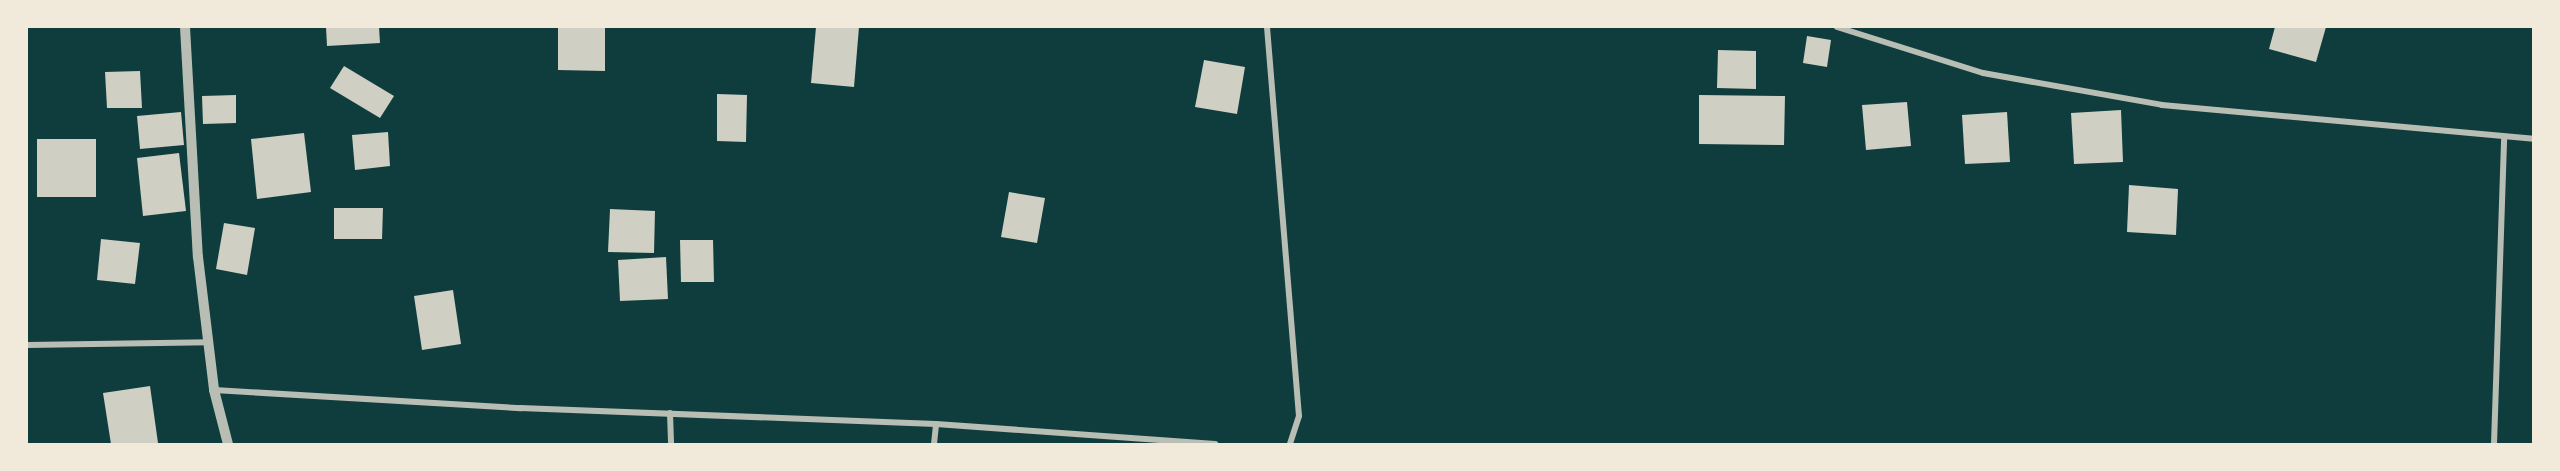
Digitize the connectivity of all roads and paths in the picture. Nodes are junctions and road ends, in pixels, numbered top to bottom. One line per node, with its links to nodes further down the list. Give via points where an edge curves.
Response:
1 (185, 27): 6 (street, via 198,257)
2 (1267, 27): 15 (street, via 1299,416)
3 (1837, 27): 4 (street, via 1983,73 2162,105)
4 (2504, 137): 5 (street); 16 (street)
5 (2533, 139)
6 (209, 342): 7 (street); 8 (street)
7 (27, 345)
8 (214, 390): 9 (street); 11 (street)
9 (669, 413): 10 (street); 12 (street)
10 (936, 424): 13 (street); 14 (street)
11 (228, 444)
12 (671, 444)
13 (934, 444)
14 (1215, 444)
15 (1290, 444)
16 (2494, 444)

